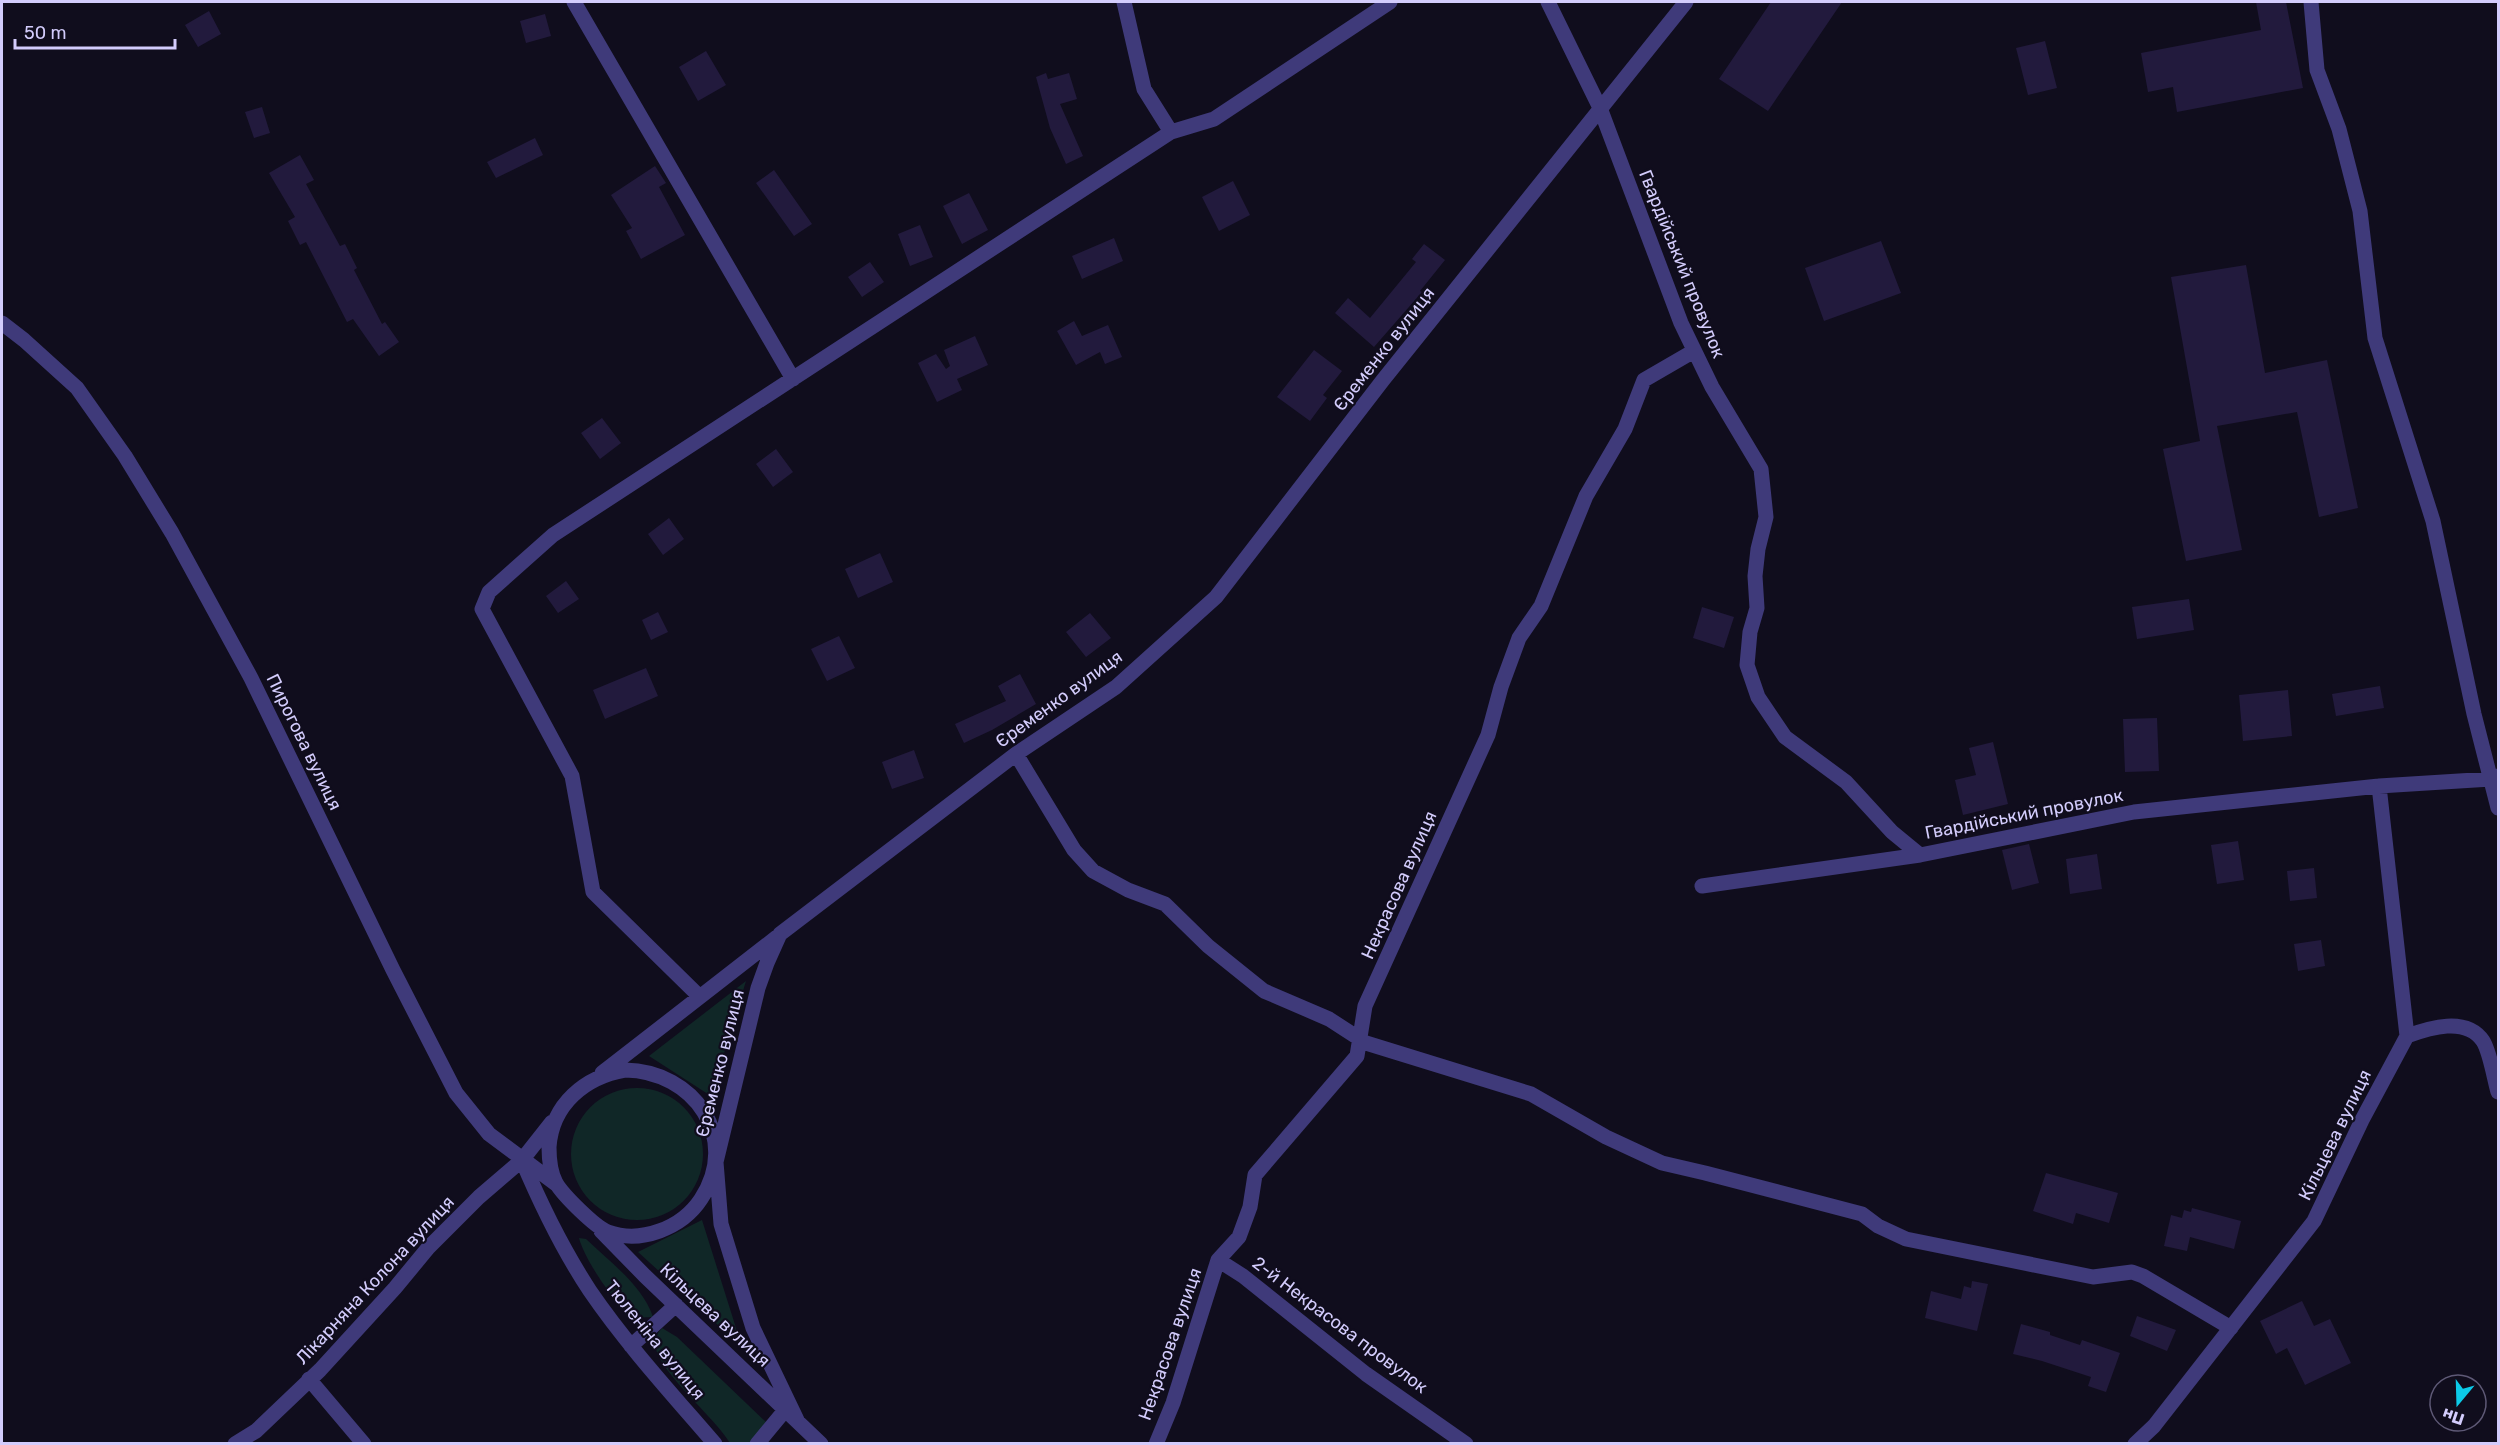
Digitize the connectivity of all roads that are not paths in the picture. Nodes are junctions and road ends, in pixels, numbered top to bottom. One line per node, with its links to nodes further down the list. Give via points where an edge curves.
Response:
1 (574, 2): 11 (street)
2 (1124, 2): 8 (street, via 1144,89)
3 (1390, 2): 8 (street, via 1214,119)
4 (1548, 2): 7 (street, Гвардійський провулок)
5 (1686, 2): 7 (street, Єременко вулиця)
6 (2311, 2): 13 (street, via 2317,70 2340,129 2360,211 2375,338 2433,521 2474,714)
7 (1600, 108): 10 (street, Гвардійський провулок); 12 (street, Єременко вулиця, via 1216,597 1116,687)
8 (1171, 132): 11 (street)
9 (2, 323): 25 (street, Пирогова вулиця, via 77,388 125,456 251,678 456,1093 489,1134)
10 (1694, 351): 16 (street, Гвардійський провулок, via 1761,469 1766,517 1758,549 1756,608 1748,665 1758,697 1785,737 1846,782 1892,832); 21 (street, Некрасова вулиця, via 1644,380 1624,429 1586,496 1541,606 1519,638 1488,735 1365,1006)
11 (793, 379): 19 (street, via 553,535 489,592 482,609 572,776 593,892)
12 (1016, 754): 18 (street, Єременко вулиця); 21 (street, via 1074,850 1093,871 1165,904 1208,946 1264,991 1329,1019)
13 (2495, 777): 14 (street, Гвардійський провулок); 15 (street)
14 (2379, 786): 16 (street, Гвардійський провулок, via 2134,812); 20 (street)
15 (2499, 808)
16 (1920, 855): 17 (street)
17 (1702, 886)
18 (780, 934): 19 (street); 26 (street, Єременко вулиця, via 758,988)
19 (699, 996): 22 (street)
20 (2407, 1036): 23 (street, via 2440,1026 2475,1034 2483,1042); 31 (street, Кільцева вулиця, via 2314,1221)
21 (1359, 1039): 29 (street, Некрасова вулиця, via 1357,1056 1255,1175 1250,1207 1239,1237); 31 (street, via 1532,1094 1662,1164 1862,1214 1906,1239 2093,1277 2132,1272 2143,1275)
22 (595, 1079): 24 (street, Кільцева вулиця); 26 (street, Кільцева вулиця, via 609,1073 641,1070 672,1080 685,1089 705,1114)
23 (2499, 1092)
24 (561, 1109): 25 (street, Лікарняна Колона вулиця); 27 (street, Кільцева вулиця, via 550,1139 551,1171)
25 (522, 1160): 27 (street, Пирогова вулиця); 32 (street, Тюленіна вулиця, via 540,1203 589,1289); 33 (street, Лікарняна Колона вулиця, via 428,1248)
26 (716, 1162): 28 (street, Кільцева вулиця, via 696,1206 671,1226 639,1236 623,1235 607,1232); 34 (street, Єременко вулиця, via 721,1224 753,1328)
27 (556, 1184): 28 (street, Кільцева вулиця)
28 (584, 1214): 30 (street, Кільцева вулиця)
29 (1218, 1260): 40 (street, Некрасова вулиця, via 1173,1403); 41 (street, 2-й Некрасова провулок, via 1366,1374)
30 (676, 1305): 32 (street); 34 (street, Кільцева вулиця)
31 (2231, 1328): 42 (street, Кільцева вулиця, via 2154,1426)
32 (631, 1346): 37 (street, Тюленіна вулиця)
33 (309, 1379): 35 (street, Лікарняна Колона вулиця, via 256,1431); 36 (street)
34 (791, 1414): 38 (street); 39 (street, Кільцева вулиця)
35 (235, 1443)
36 (364, 1443)
37 (715, 1443)
38 (757, 1443)
39 (820, 1443)
40 (1156, 1443)
41 (1466, 1443)
42 (2134, 1443)

